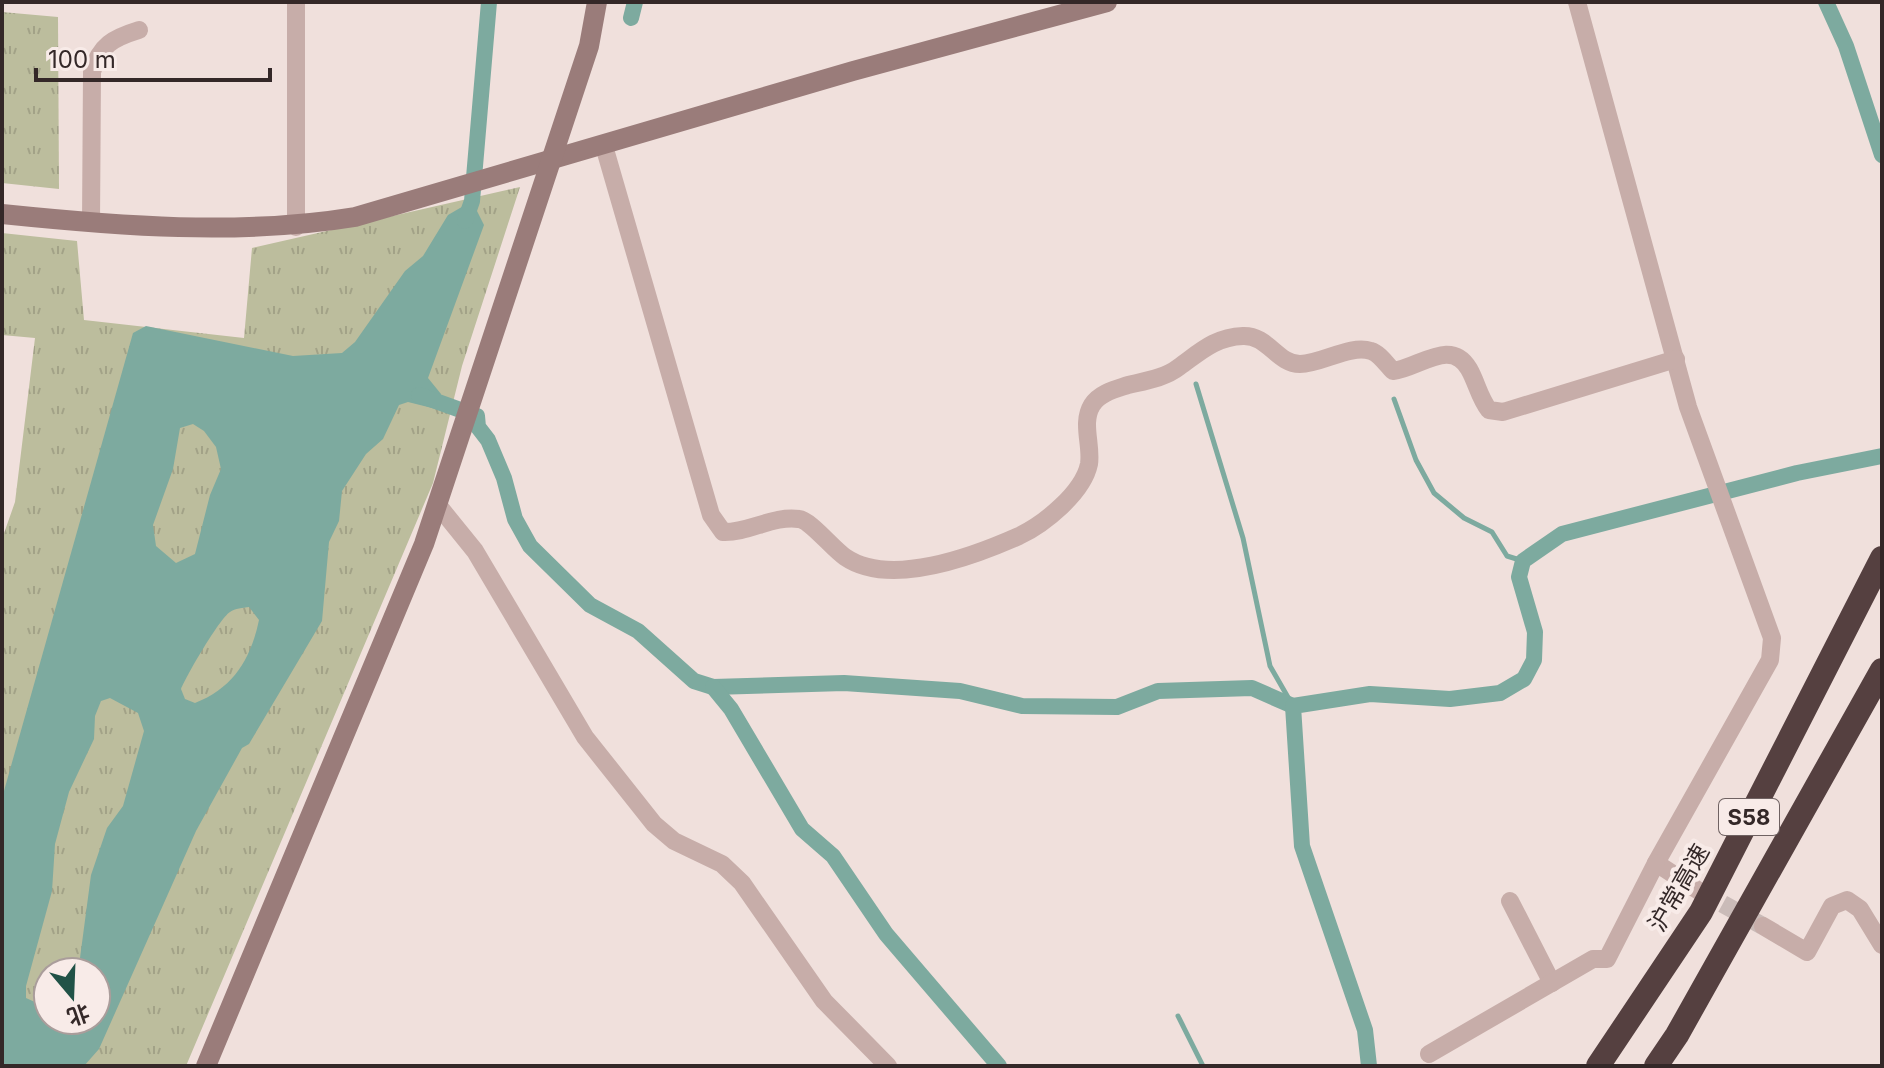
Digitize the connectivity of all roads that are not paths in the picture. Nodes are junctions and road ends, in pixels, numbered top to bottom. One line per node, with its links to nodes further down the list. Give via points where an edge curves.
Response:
1 (296, 2): 10 (street)
2 (597, 2): 7 (main road, via 589,46)
3 (1107, 2): 6 (main road)
4 (1577, 2): 11 (street)
5 (139, 30): 9 (street, via 112,38 92,72)
6 (604, 146): 7 (main road); 11 (street, via 711,515 723,532 738,533 799,519 849,560 881,569 913,570 949,561 1020,535 1049,517 1086,472 1087,414 1094,401 1164,375 1213,342 1258,339 1287,362 1301,364 1374,351 1393,371 1441,353 1459,357 1480,400 1489,410 1503,412)
7 (550, 162): 10 (main road, via 355,217); 12 (main road)
8 (2, 214): 9 (main road)
9 (91, 223): 10 (main road)
10 (296, 227)
11 (1676, 359): 15 (street, via 1750,584 1769,622 1770,660)
12 (437, 504): 22 (main road); 23 (street, via 475,551 585,737 654,824 674,841 722,864 742,883 824,1001)
13 (1882, 558): 24 (highway, 沪常高速 / S58, via 1701,912)
14 (1882, 670): 25 (highway, S58)
15 (1656, 863): 16 (street); 20 (street, via 1607,959 1593,959)
16 (1699, 891)
17 (1510, 901): 20 (street)
18 (1763, 926): 19 (street, via 1807,952 1832,906 1847,900 1860,909)
19 (1882, 945)
20 (1552, 983): 21 (street)
21 (1429, 1054)
22 (206, 1066)
23 (888, 1066)
24 (1598, 1066)
25 (1656, 1066)

